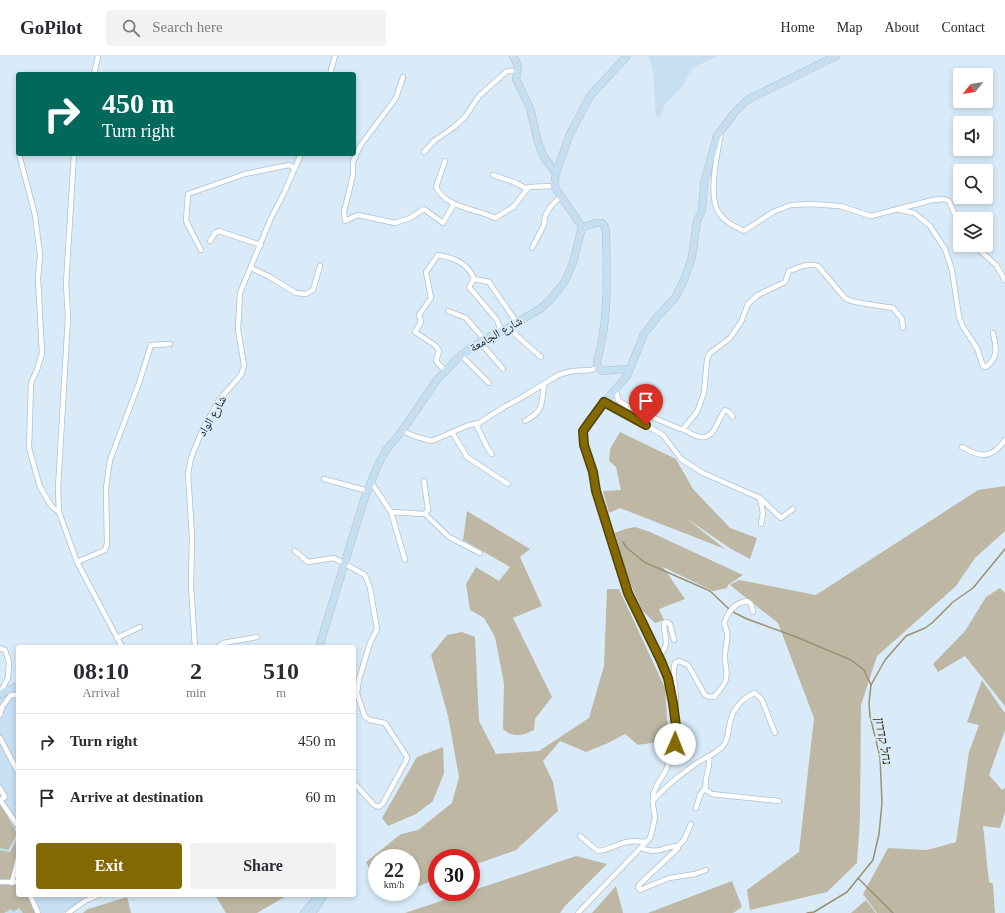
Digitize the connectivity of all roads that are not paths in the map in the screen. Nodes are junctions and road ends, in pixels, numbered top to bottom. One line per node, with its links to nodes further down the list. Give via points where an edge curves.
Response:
1 (98, 56): 7 (street)
2 (335, 56): 8 (street)
3 (513, 56): 6 (street, via 518,65)
4 (627, 56): 19 (street, via 590,96 570,134)
5 (836, 56): 10 (street, via 747,100)
6 (516, 71): 11 (street, via 507,71 479,96 465,117 434,140); 19 (street, via 516,79 530,108 538,142 544,157)
7 (94, 72)
8 (331, 72)
9 (403, 77): 12 (street, via 396,98)
10 (722, 128): 25 (street, via 715,171 714,203 718,213 727,222 744,230 773,212 791,205 840,206 871,216); 49 (street, via 717,136 704,183 702,211 697,221 692,257 684,280 675,298 644,334)
11 (424, 152)
12 (356, 153)
13 (20, 156): 70 (street, via 35,215 40,256 38,278 42,353 31,383 29,448 40,487 52,507)
14 (74, 156): 70 (street, via 66,284 68,316 58,489)
15 (300, 156): 18 (street, شارع الواد)
16 (355, 156): 24 (street, via 351,188 344,212 345,221 358,215 395,223 410,218 424,209 443,223)
17 (445, 161): 24 (street, via 436,187 444,199)
18 (295, 168): 29 (street, شارع الواد); 31 (street, via 289,166 245,174 188,194 186,221)
19 (556, 173): 21 (street)
20 (493, 176): 22 (street, via 516,182)
21 (554, 186): 22 (street, via 530,186); 23 (street)
22 (527, 189): 24 (street, via 512,208 495,218)
23 (560, 197): 27 (street); 30 (street, via 550,206)
24 (454, 204)
25 (898, 209): 26 (street, via 944,199 949,202); 41 (street, via 914,214 930,226 945,249 952,270 959,317 977,348 983,366 986,367 997,352)
26 (954, 212)
27 (582, 227): 38 (street, شارع الجامعة, via 573,263 565,281 540,309); 46 (street, via 602,223 606,233 608,282)
28 (210, 241): 29 (street, via 219,231)
29 (260, 245): 34 (street, شارع الواد)
30 (532, 248)
31 (201, 250)
32 (982, 252): 36 (street, via 996,264)
33 (320, 266): 34 (street, via 312,290 306,294 296,293)
34 (251, 268): 86 (street, شارع الواد, via 240,293 238,329 244,366 241,375 219,400 202,431 188,473)
35 (474, 279): 38 (street, via 489,282); 40 (street, via 470,287 497,320); 48 (street, via 459,260 438,254 426,272 431,298 419,315 421,322 415,332 436,346 439,350 436,361)
36 (1005, 280)
37 (448, 311): 42 (street, via 466,318)
38 (514, 325): 40 (street, شارع الجامعة); 45 (street, via 517,336)
39 (903, 328): 57 (street, via 902,319 893,308 845,298 818,266 809,264 789,271 785,282 748,304 741,322 730,338 709,354 704,393 697,412)
40 (501, 332): 42 (street, شارع الجامعة)
41 (993, 333)
42 (482, 341): 44 (street, شارع الجامعة); 47 (street)
43 (170, 344): 78 (street, via 151,345 110,460 106,488 105,550)
44 (461, 355): 48 (street, شارع الجامعة); 50 (street)
45 (541, 357)
46 (598, 367): 49 (street, via 602,371); 51 (street, via 558,375)
47 (503, 369)
48 (445, 371): 58 (street, شارع الجامعة)
49 (628, 371): 52 (street)
50 (489, 383)
51 (544, 384): 55 (street, via 540,409 536,415); 56 (street)
52 (616, 390): 53 (street); 57 (street, via 618,400 629,407)
53 (604, 402): 68 (street, via 663,435 681,459 703,473); 73 (street, via 583,431 596,491)
54 (733, 417): 57 (street, via 724,410 715,429 702,438)
55 (525, 421)
56 (476, 424): 59 (street); 62 (street)
57 (683, 429)
58 (402, 431): 59 (street, via 432,441); 65 (street, شارع الجامعة, via 386,450)
59 (452, 432): 66 (street, via 467,457)
60 (1005, 440): 61 (street, via 996,451 983,456)
61 (962, 447)
62 (492, 454)
63 (324, 479): 67 (street)
64 (424, 481): 72 (street, via 428,510)
65 (371, 482): 67 (street, شارع الجامعة); 71 (street)
66 (508, 484)
67 (368, 491): 79 (street, شارع الجامعة)
68 (760, 498): 69 (street, via 781,518); 74 (street, via 763,513)
69 (793, 509)
70 (59, 512): 78 (street)
71 (391, 512): 72 (street); 77 (street)
72 (425, 514): 76 (street, via 450,537)
73 (606, 519): 90 (street, via 628,593)
74 (761, 524)
75 (295, 550): 79 (street, via 308,562 334,558)
76 (480, 553)
77 (405, 560)
78 (77, 562): 83 (street)
79 (344, 564): 88 (street, شارع الجامعة); 100 (street, via 365,575 370,588 376,629 359,679 357,694 365,717 385,723 407,756 379,807)
80 (753, 612): 94 (street, via 751,604 747,601 740,602 734,605 724,623 727,630 726,681 714,697 705,695 688,664 676,662 673,667 677,695)
81 (140, 627): 83 (street)
82 (258, 637): 87 (street)
83 (117, 638): 85 (street)
84 (674, 640): 90 (street, via 670,624 664,623 667,638 664,651)
85 (121, 645)
86 (195, 645)
87 (220, 645)
88 (320, 645)
89 (0, 648): 92 (street, via 5,650 9,662 8,678)
90 (659, 657): 94 (street, via 668,678)
91 (16, 687): 92 (street)
92 (0, 694)
93 (16, 695): 95 (street, via 11,695 2,707)
94 (673, 707): 105 (street, via 675,744 666,770 653,795)
95 (0, 715)
96 (775, 733): 98 (street, via 762,700 753,693 731,717 726,742 722,748)
97 (0, 738): 99 (street)
98 (709, 756): 102 (street, via 710,766); 105 (street, via 669,784)
99 (16, 768)
100 (356, 785)
101 (0, 788): 103 (street, via 5,797)
102 (705, 788): 104 (street, via 712,794); 106 (street)
103 (0, 800): 107 (street)
104 (779, 801)
105 (653, 802): 110 (street, via 652,831)
106 (696, 808)
107 (16, 823)
108 (691, 824): 111 (street)
109 (580, 836): 110 (street, via 598,850 606,850 627,842)
110 (647, 842): 112 (street)
111 (678, 847): 112 (street, via 654,851); 114 (street, via 644,879 638,889 669,878)
112 (641, 848): 128 (street)
113 (16, 867): 117 (street)
114 (706, 870)
115 (0, 882): 117 (street)
116 (16, 882): 117 (street)
117 (12, 883)
118 (31, 897): 124 (street)
119 (83, 897): 123 (street)
120 (94, 897): 123 (street)
121 (316, 897): 126 (street)
122 (323, 897): 127 (street)
123 (85, 901): 125 (street)
124 (38, 913)
125 (68, 913)
126 (304, 913)
127 (312, 913)
128 (578, 913)

